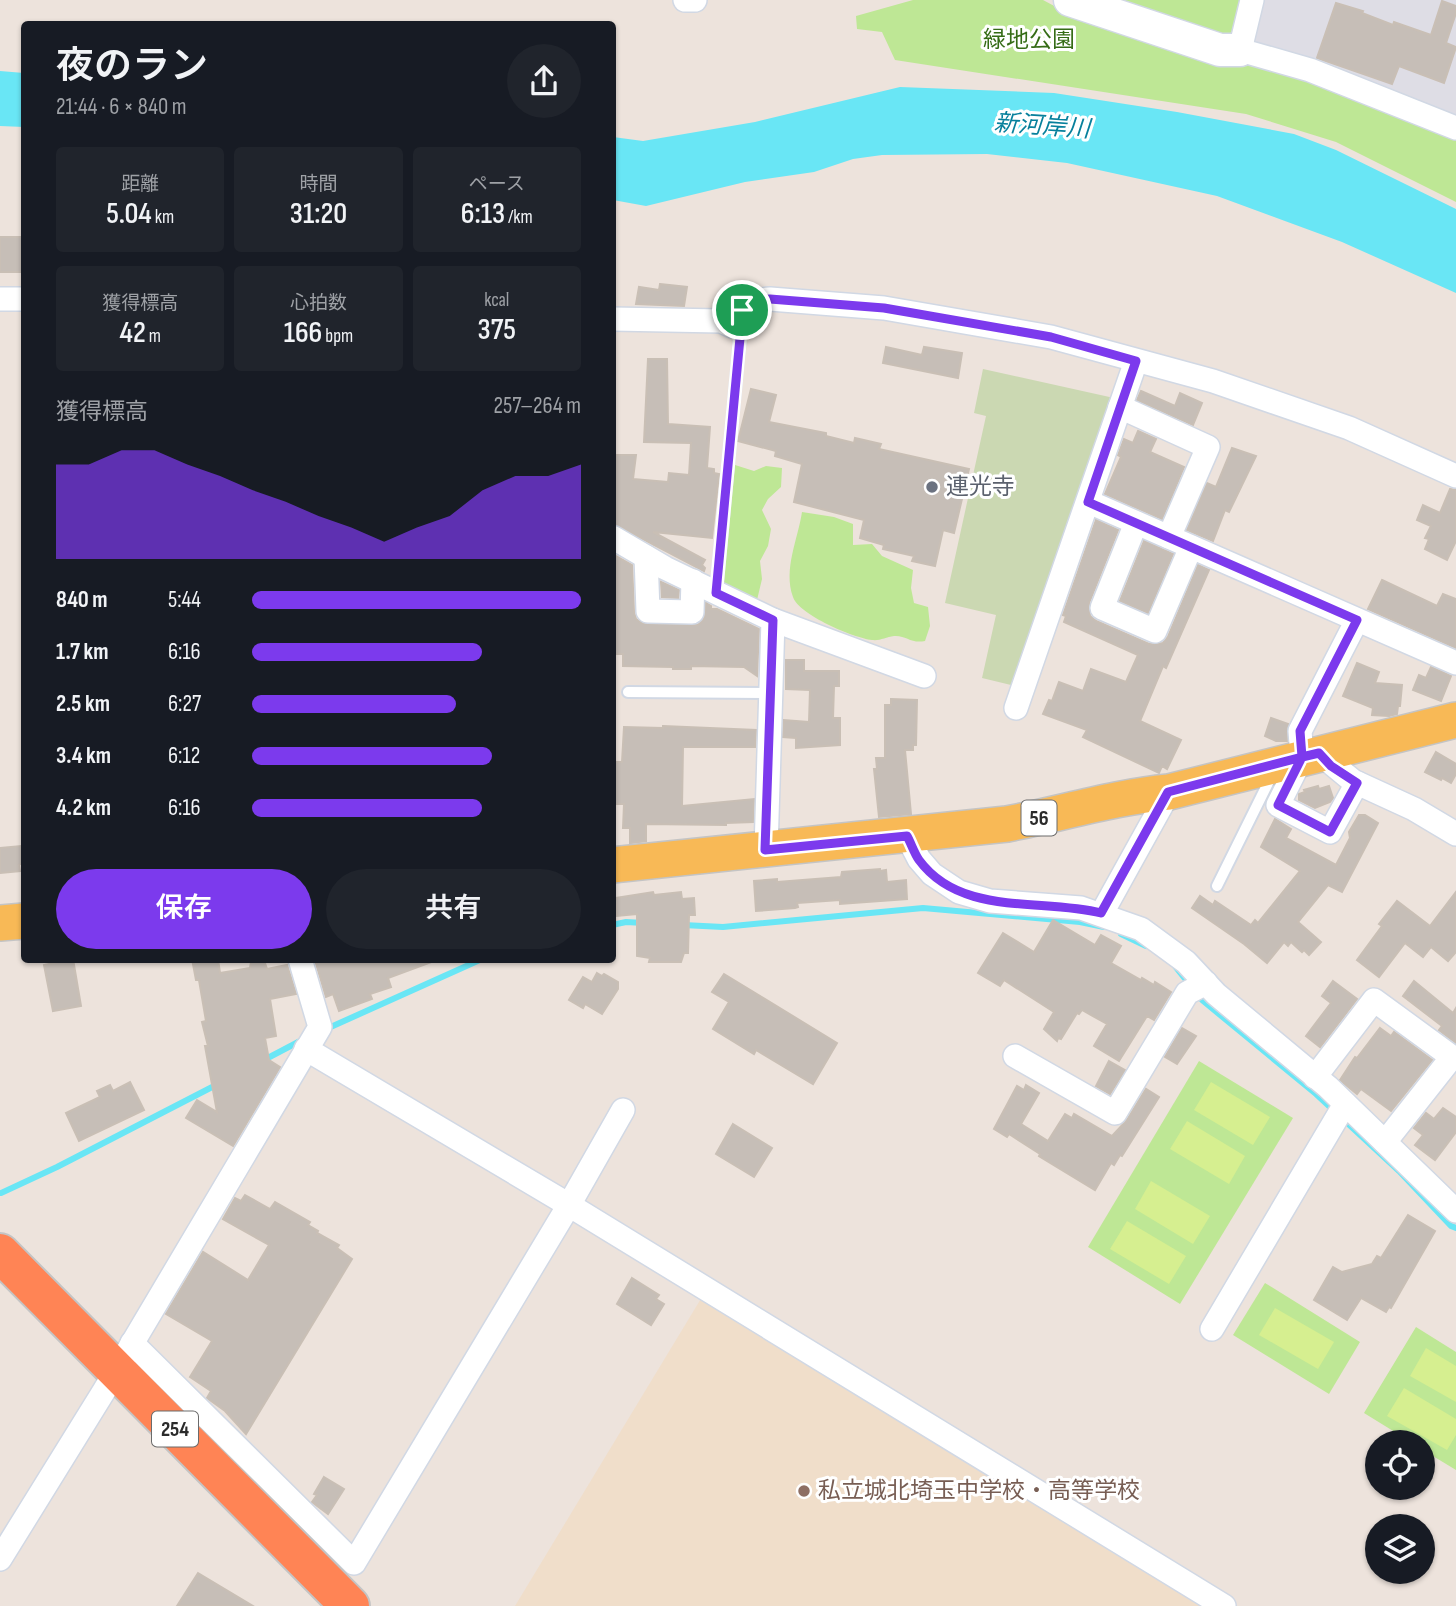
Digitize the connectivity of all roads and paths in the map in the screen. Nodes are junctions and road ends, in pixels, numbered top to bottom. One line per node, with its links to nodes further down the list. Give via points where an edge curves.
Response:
1 (685, 0): 2 (street)
2 (695, 0)
3 (1070, 0): 5 (street, via 1220,50)
4 (1252, 0): 5 (street)
5 (1240, 50): 6 (street, via 1310,70)
6 (1456, 128)
7 (0, 299): 8 (street)
8 (21, 299)
9 (616, 319): 10 (street, via 721,321)
10 (732, 326): 11 (street, via 742,310 757,300 884,308 1051,337); 21 (lane, via 740,338)
11 (1136, 361): 12 (street); 13 (street, via 1213,381 1349,428)
12 (1120, 407): 14 (street); 16 (street, via 1208,447)
13 (1456, 476)
14 (1088, 502): 15 (street); 28 (street)
15 (1136, 523): 16 (street); 18 (street, via 1102,608 1155,631)
16 (1169, 537): 18 (street)
17 (616, 539): 19 (street)
18 (1192, 547): 23 (street)
19 (646, 556): 20 (street); 20 (street, via 648,611 692,612)
20 (693, 582): 21 (street)
21 (716, 593): 22 (street)
22 (773, 620): 25 (street); 27 (street)
23 (1357, 620): 24 (street); 30 (street, via 1300,731)
24 (1456, 663)
25 (923, 676)
26 (628, 692): 27 (lane)
27 (771, 693): 35 (street)
28 (1016, 708)
29 (1456, 720): 30 (main road, 56)
30 (1300, 758): 31 (street, via 1331,766); 31 (street, via 1278,805 1330,832); 32 (main road, 56); 37 (lane)
31 (1357, 783): 33 (street)
32 (1168, 792): 34 (main road, 56, via 1007,824); 38 (street)
33 (1456, 834)
34 (907, 836): 35 (main road, 56); 38 (street, via 932,874 959,892 990,901)
35 (765, 850): 36 (main road, 56)
36 (616, 865)
37 (1217, 886)
38 (1101, 913): 42 (street, via 1141,929)
39 (21, 921): 40 (main road)
40 (0, 923)
41 (301, 963): 43 (street, via 320,1027)
42 (1206, 983): 44 (street, via 1186,993 1115,1113); 45 (street)
43 (306, 1049): 49 (street); 54 (street)
44 (1015, 1056)
45 (1315, 1077): 46 (street); 48 (street, via 1374,1000 1452,1057)
46 (1345, 1104): 48 (street); 53 (street)
47 (623, 1110): 49 (street)
48 (1385, 1142): 50 (street)
49 (569, 1205): 54 (street, via 354,1563); 58 (street)
50 (1456, 1211)
51 (0, 1253): 54 (highway, 254)
52 (0, 1287): 54 (highway, 254)
53 (1212, 1329)
54 (117, 1368): 55 (street); 56 (highway, 254); 57 (highway, 254)
55 (0, 1559)
56 (315, 1606)
57 (350, 1606)
58 (1224, 1606)

